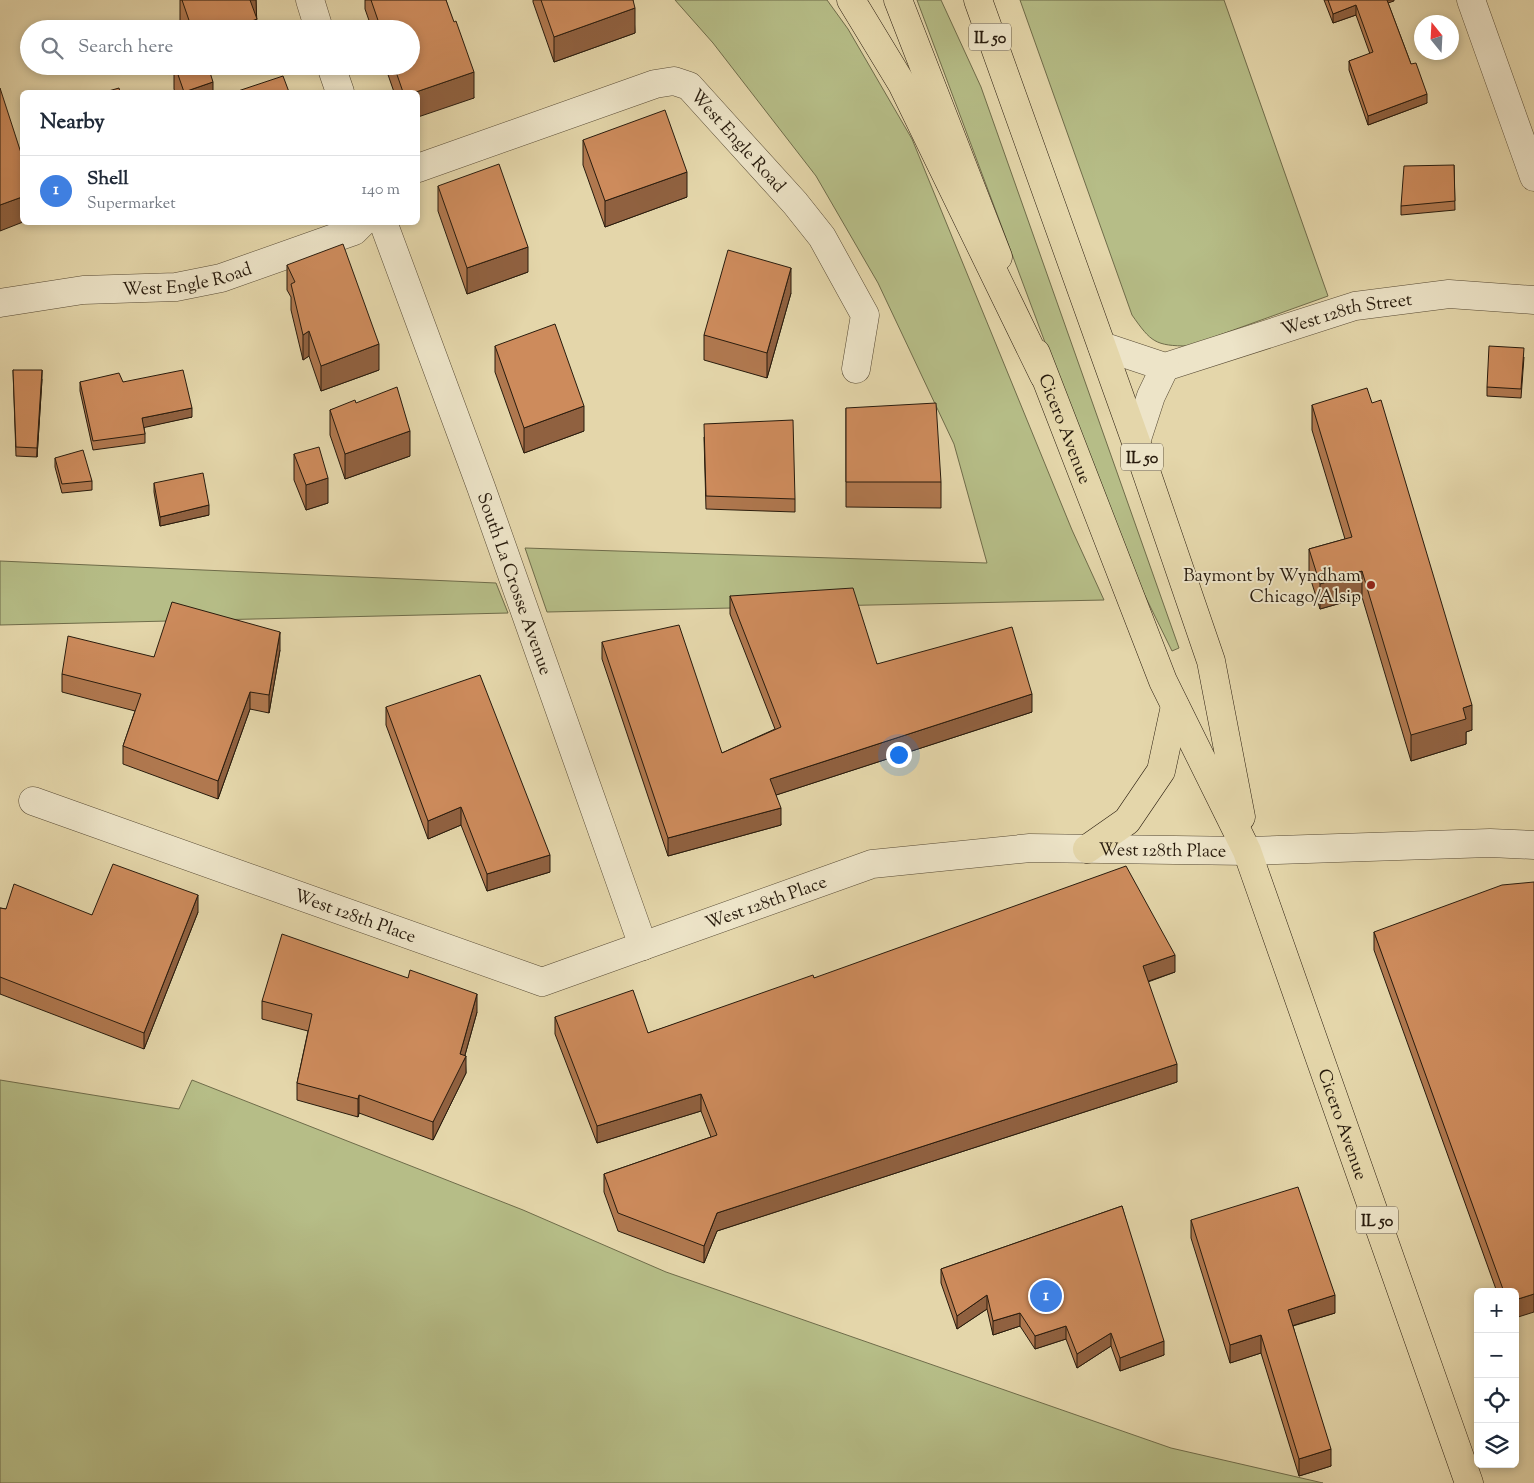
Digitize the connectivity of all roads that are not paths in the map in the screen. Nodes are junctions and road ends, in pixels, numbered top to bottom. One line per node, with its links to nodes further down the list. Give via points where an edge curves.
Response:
1 (310, 0): 6 (street)
2 (851, 0): 18 (main road, via 902,84)
3 (898, 0): 18 (main road, Cicero Avenue / IL 50)
4 (978, 0): 15 (main road, Cicero Avenue / IL 50)
5 (1471, 0): 10 (street)
6 (316, 20)
7 (334, 75): 8 (street)
8 (339, 90)
9 (420, 167): 17 (street, West Engle Road, via 655,84 674,81 689,86 822,237 865,315)
10 (1534, 177)
11 (360, 225): 14 (street, West Engle Road, via 354,231 212,280 176,287 83,290)
12 (384, 225): 25 (street, South La Crosse Avenue, via 482,487)
13 (1534, 300): 16 (street, West 128th Street, via 1449,294 1355,306)
14 (0, 303)
15 (1102, 346): 16 (street); 19 (main road, Cicero Avenue / IL 50)
16 (1166, 366): 19 (street, via 1151,396)
17 (856, 369)
18 (1044, 376): 20 (main road, Cicero Avenue / IL 50, via 1163,681)
19 (1136, 442): 24 (main road, Cicero Avenue / IL 50, via 1211,661)
20 (1176, 706): 23 (main road, via 1161,771 1127,821); 24 (main road, Cicero Avenue / IL 50)
21 (34, 801): 25 (street, West 128th Place, via 542,982)
22 (1534, 845): 24 (street, West 128th Place, via 1490,843)
23 (1087, 849): 24 (street, West 128th Place); 25 (street, West 128th Place, via 1030,848 872,864)
24 (1247, 850): 26 (main road, Cicero Avenue / IL 50)
25 (643, 946)
26 (1469, 1483)

